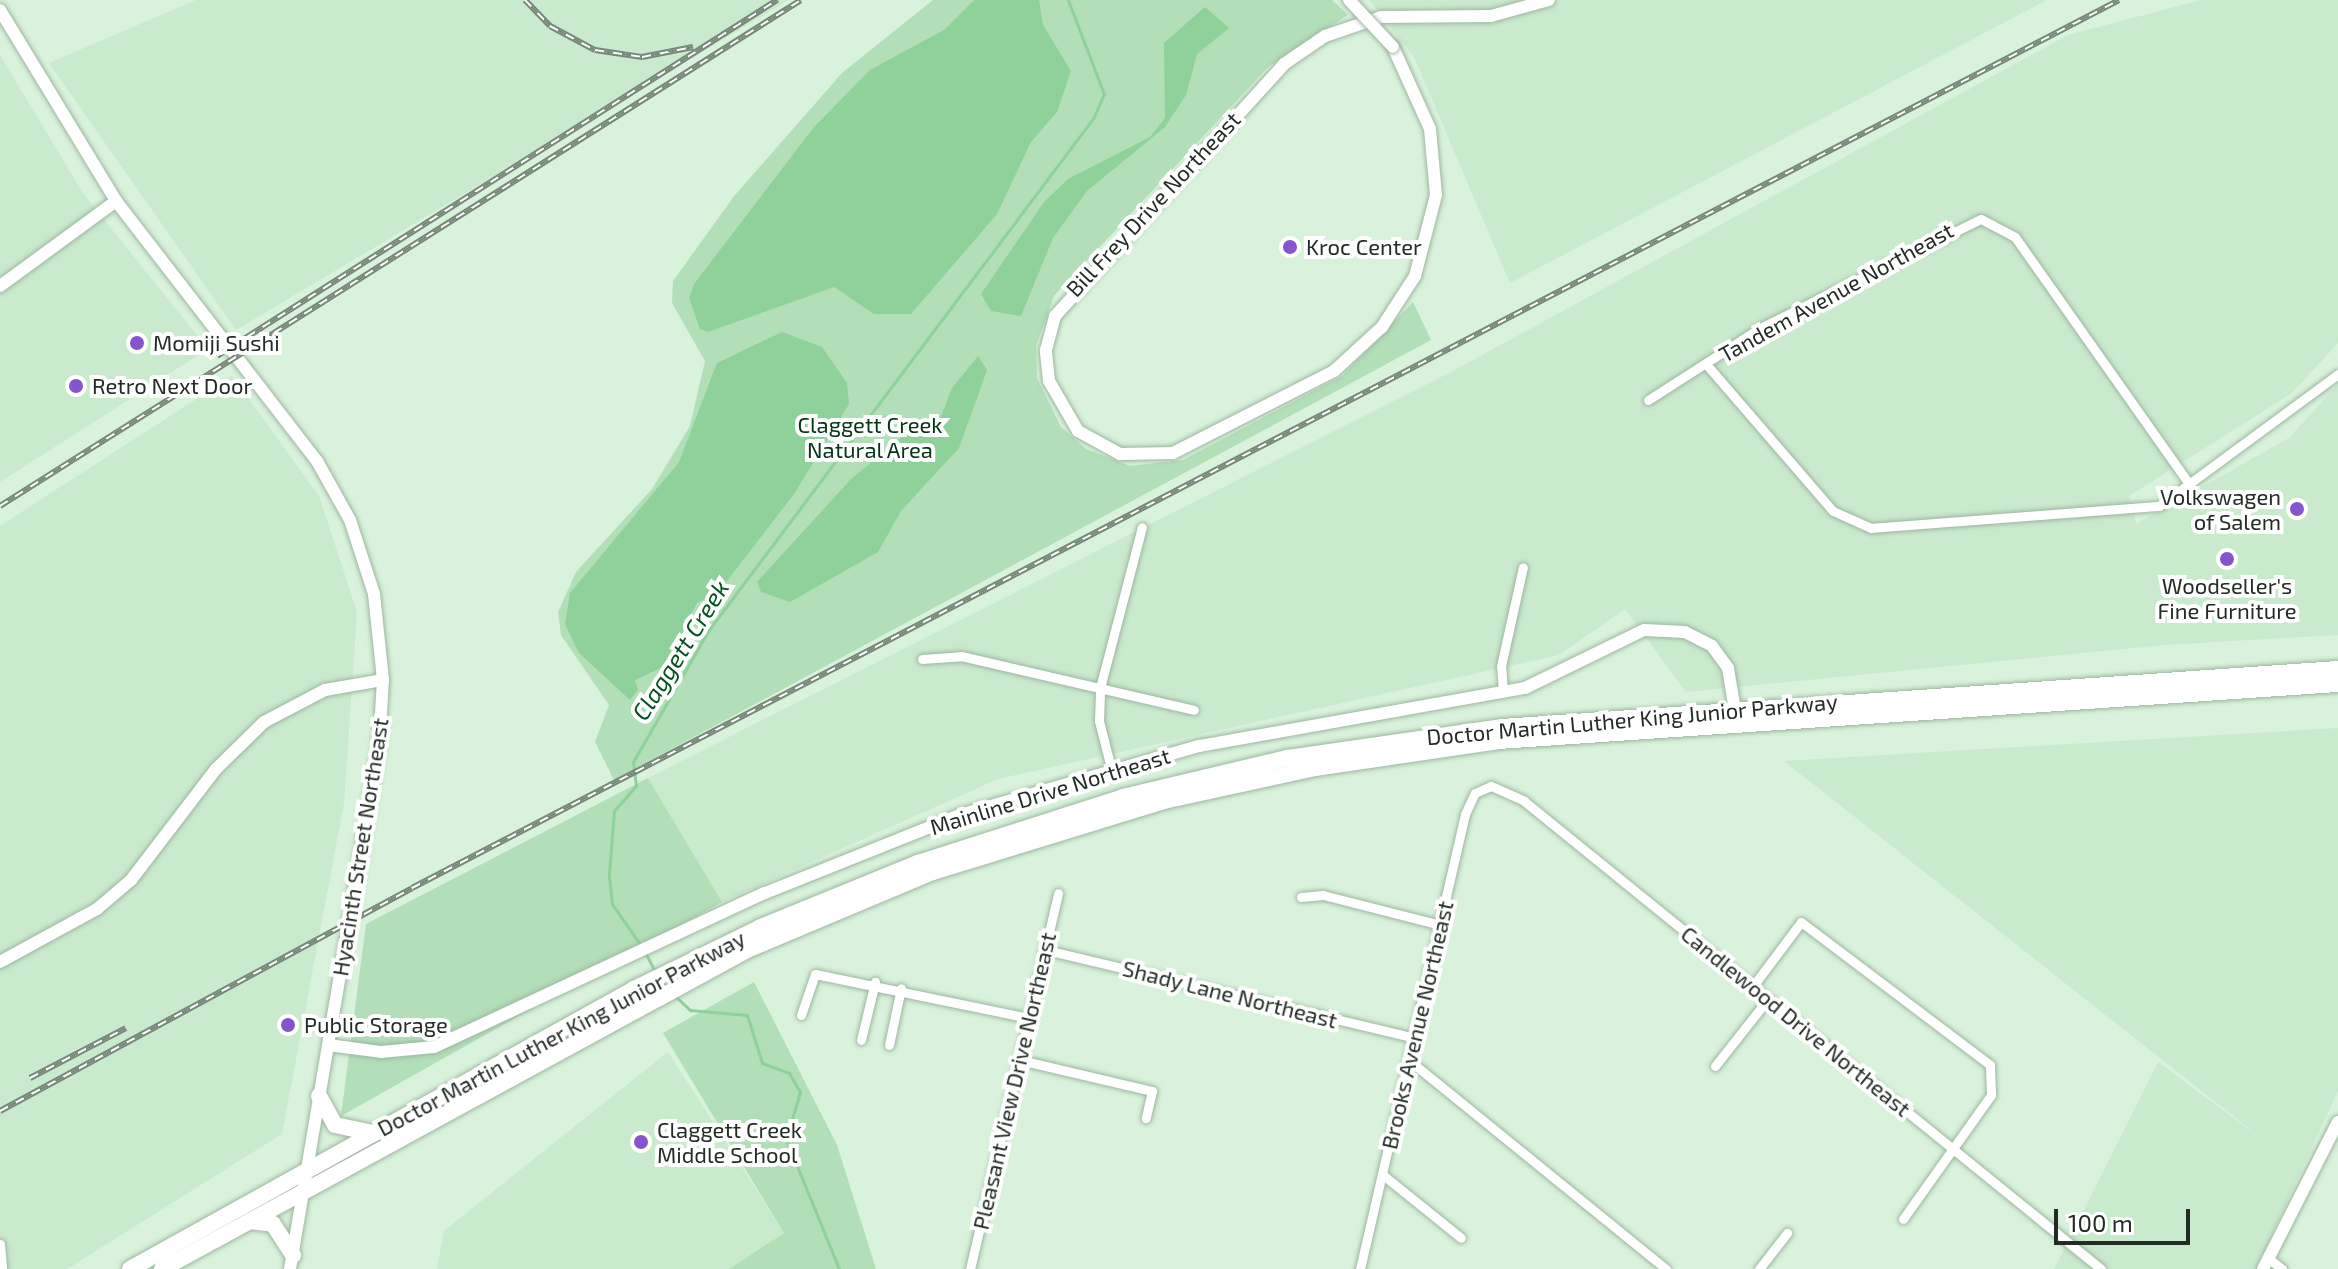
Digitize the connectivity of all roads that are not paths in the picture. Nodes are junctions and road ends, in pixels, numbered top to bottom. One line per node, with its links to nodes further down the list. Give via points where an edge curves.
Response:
1 (1349, 0): 2 (street, Bill Frey Drive Northeast, bridge, via 1393,47 1430,129 1436,195 1423,257 1388,320 1334,371 1173,453 1120,454 1078,431 1053,395 1046,357 1055,316 1076,286 1303,49 1381,17 1506,14)
2 (1549, 0)
3 (0, 10): 4 (street, Hyacinth Street Northeast)
4 (116, 201): 5 (street); 14 (street, Hyacinth Street Northeast, via 333,485 374,594)
5 (0, 286)
6 (1706, 364): 8 (street, Tandem Avenue Northeast); 9 (street, via 1833,511 1861,526 2148,508); 9 (street, Tandem Avenue Northeast, via 1958,225 1991,221 2015,237)
7 (2338, 374): 9 (street)
8 (1648, 400)
9 (2190, 485)
10 (1142, 527): 16 (street)
11 (1523, 567): 17 (street, via 1501,666)
12 (922, 659): 16 (street, via 949,654)
13 (2338, 669): 19 (highway, Doctor Martin Luther King Junior Parkway)
14 (383, 680): 26 (street, via 325,690 264,722 216,769 131,880 97,909); 36 (street, Hyacinth Street Northeast, via 375,775)
15 (2338, 686): 19 (highway, Doctor Martin Luther King Junior Parkway)
16 (1100, 688): 18 (street); 20 (street, via 1099,721)
17 (1503, 692): 19 (street, Mainline Drive Northeast, via 1548,681 1644,630 1671,629 1719,654); 20 (street, Mainline Drive Northeast, via 1302,725)
18 (1194, 710)
19 (1736, 716): 30 (highway, Doctor Martin Luther King Junior Parkway, via 1403,753 1164,801 933,872 691,969)
20 (1111, 768): 36 (street, Mainline Drive Northeast, via 884,843 434,1047 381,1052)
21 (1484, 787): 24 (street, Brooks Avenue Northeast, via 1466,809); 28 (street, Candlewood Drive Northeast, via 1524,801)
22 (1058, 893): 25 (street, Pleasant View Drive Northeast)
23 (1301, 897): 24 (street, via 1323,895)
24 (1441, 925): 34 (street, Brooks Avenue Northeast)
25 (1046, 950): 33 (street, Pleasant View Drive Northeast); 34 (street, Shady Lane Northeast)
26 (0, 962)
27 (875, 982): 29 (street); 32 (street, via 813,975); 35 (street)
28 (1753, 986): 31 (street, Candlewood Drive Northeast); 45 (street, via 1801,922 1951,1032 1989,1063 1995,1080)
29 (901, 988): 33 (street); 37 (street)
30 (637, 996): 44 (highway, Doctor Martin Luther King Junior Parkway); 48 (highway, Doctor Martin Luther King Junior Parkway)
31 (1768, 999): 40 (street); 45 (street, Candlewood Drive Northeast)
32 (801, 1015)
33 (1030, 1018): 38 (street, Pleasant View Drive Northeast)
34 (1414, 1038): 39 (street, Brooks Avenue Northeast)
35 (861, 1040)
36 (328, 1045): 41 (street, Hyacinth Street Northeast)
37 (889, 1045)
38 (1020, 1060): 42 (street, via 1152,1091); 59 (street, Pleasant View Drive Northeast)
39 (1410, 1061): 47 (street, Brooks Avenue Northeast); 61 (street)
40 (1715, 1066)
41 (319, 1096): 44 (highway, via 335,1125); 46 (street, Hyacinth Street Northeast)
42 (1146, 1118)
43 (2338, 1122): 55 (street)
44 (374, 1133): 46 (highway, Doctor Martin Luther King Junior Parkway)
45 (1954, 1149): 49 (street); 63 (street, Candlewood Drive Northeast)
46 (306, 1171): 48 (street, Hyacinth Street Northeast); 57 (highway, Doctor Martin Luther King Junior Parkway)
47 (1383, 1175): 52 (street); 60 (street, Brooks Avenue Northeast)
48 (303, 1191): 50 (highway, Doctor Martin Luther King Junior Parkway); 54 (street, Hyacinth Street Northeast)
49 (1903, 1219)
50 (248, 1221): 54 (highway, via 273,1224); 58 (highway, Doctor Martin Luther King Junior Parkway)
51 (1787, 1233): 62 (street)
52 (1461, 1238)
53 (0, 1244): 56 (street)
54 (292, 1262)
55 (2265, 1263): 64 (street)
56 (2, 1269)
57 (130, 1269)
58 (162, 1269)
59 (970, 1269)
60 (1360, 1269)
61 (1666, 1269)
62 (1759, 1269)
63 (2101, 1269)
64 (2282, 1269)

